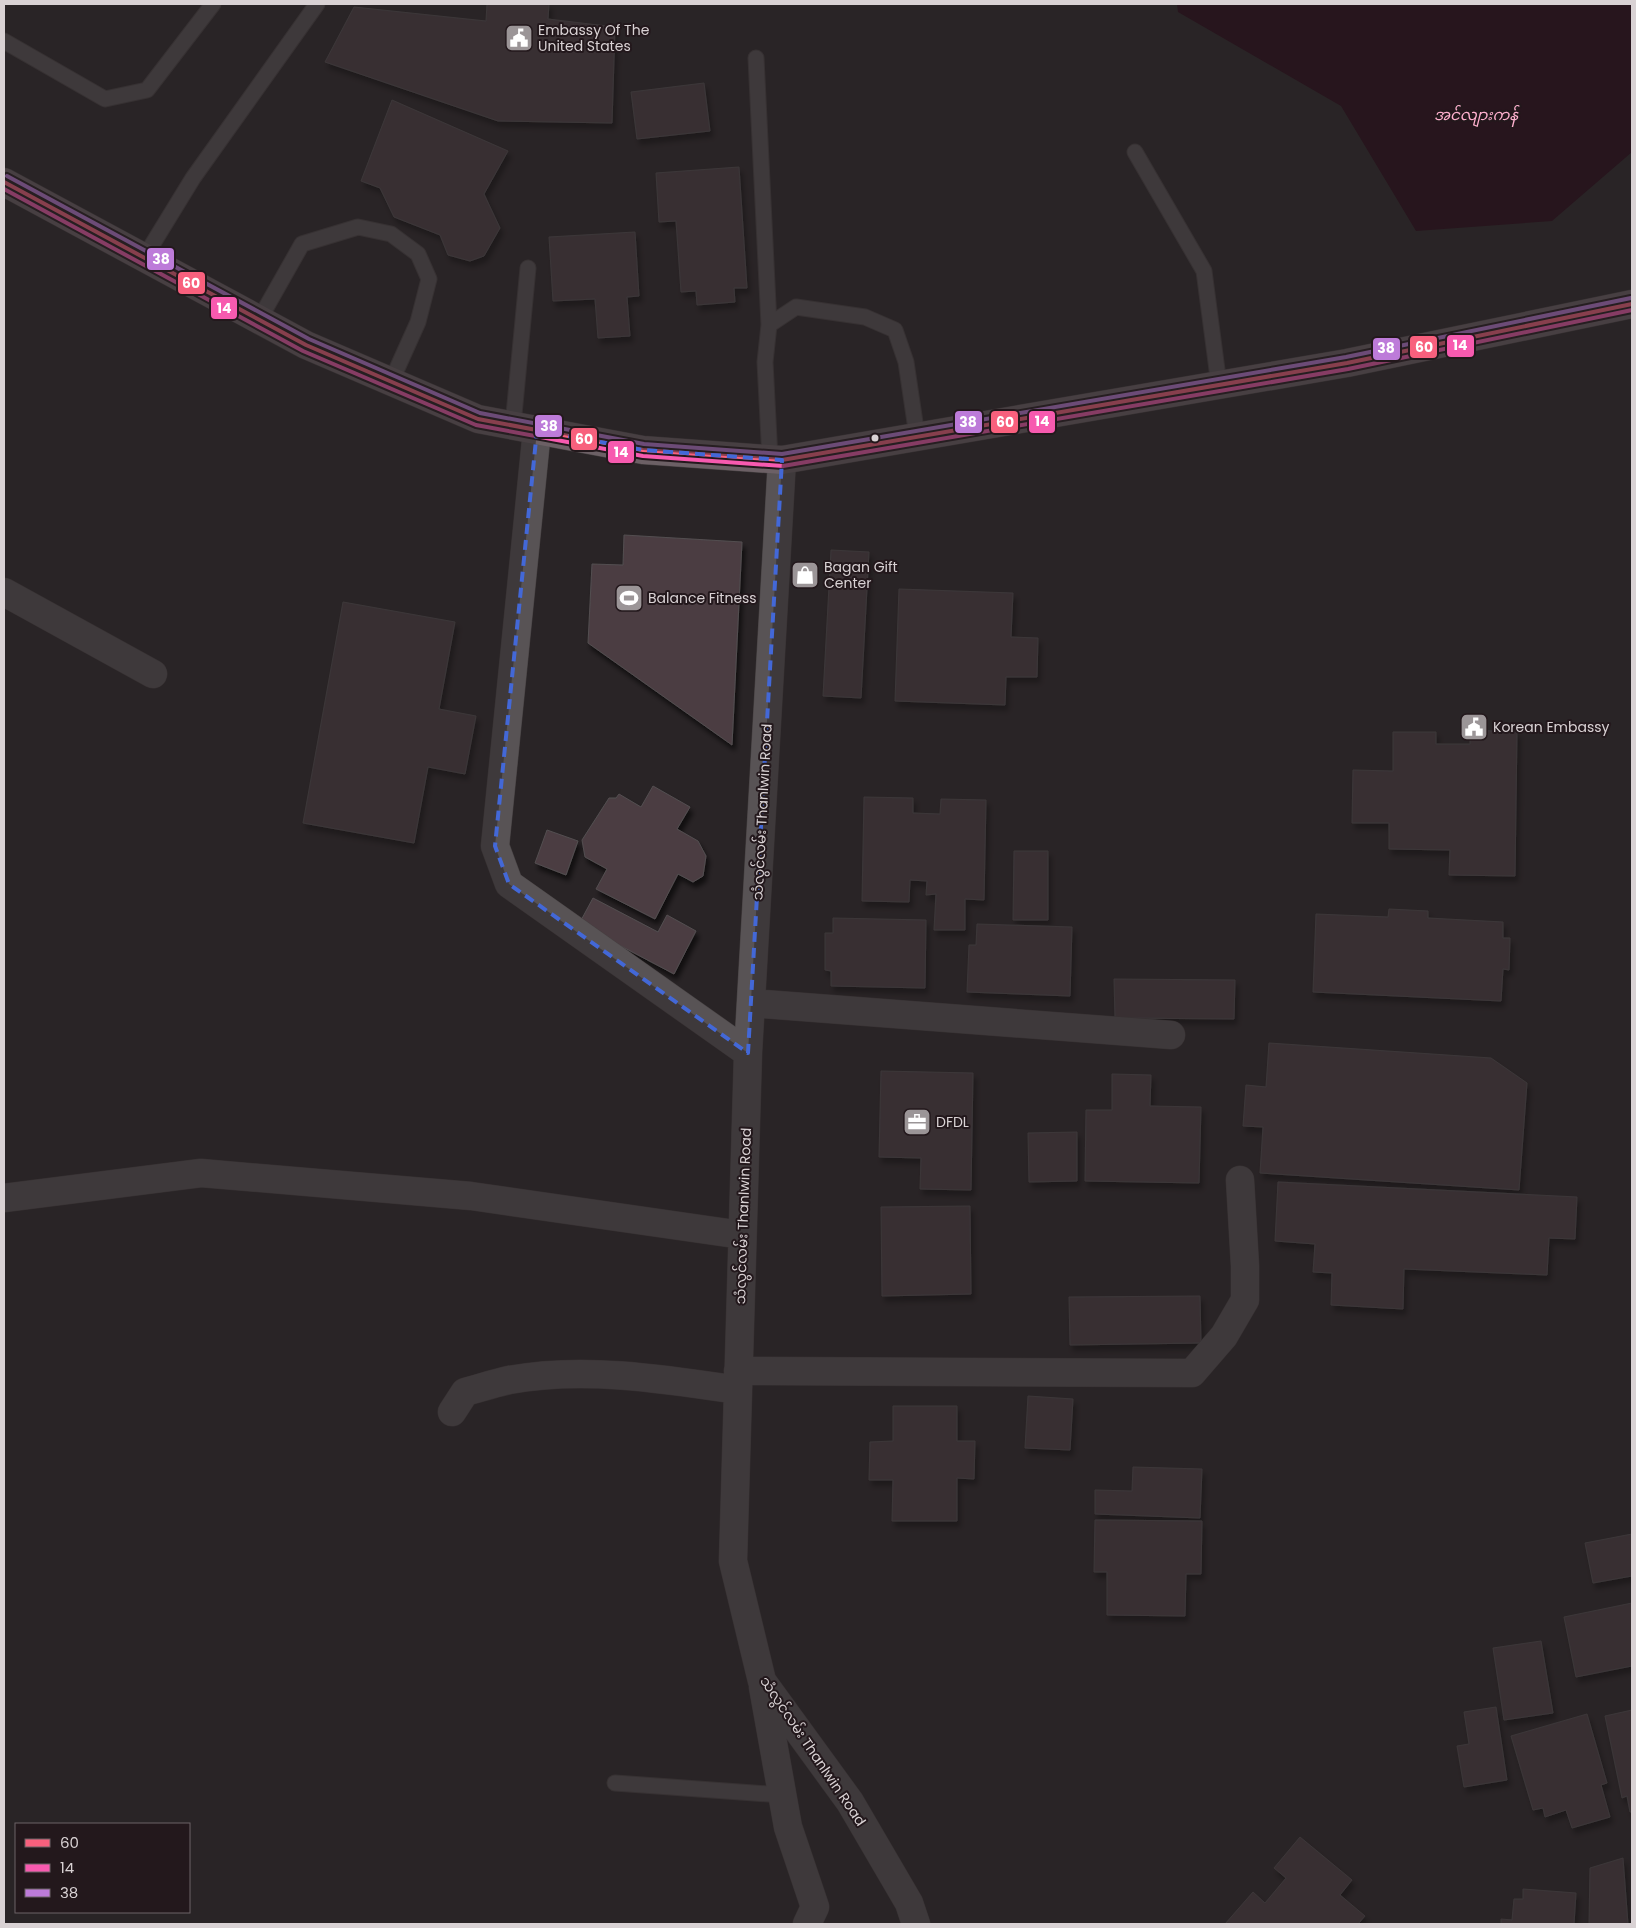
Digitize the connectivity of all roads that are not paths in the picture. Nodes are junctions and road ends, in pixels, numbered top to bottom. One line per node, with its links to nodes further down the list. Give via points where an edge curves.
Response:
1 (213, 4): 3 (lane, via 147,90 105,98)
2 (317, 4): 7 (lane, via 193,178)
3 (4, 41)
4 (756, 58): 11 (lane)
5 (1135, 152): 13 (lane, via 1204,271)
6 (4, 182): 7 (main road)
7 (144, 258): 10 (main road)
8 (528, 268): 14 (lane)
9 (1632, 304): 13 (main road, via 1357,361)
10 (259, 320): 12 (main road, via 306,345); 12 (lane, via 302,244 358,227 391,234 418,254 429,279 418,322)
11 (769, 325): 15 (lane, via 796,307 865,317 895,330 906,362); 16 (lane, via 766,362)
12 (392, 382): 14 (main road, via 478,418)
13 (1220, 385): 15 (main road)
14 (525, 428): 16 (main road, via 643,450); 21 (street, via 495,846 509,884)
15 (918, 436): 16 (main road)
16 (776, 459): 19 (street, သံလွင်လမ်း Thanlwin Road)
17 (4, 592): 18 (street)
18 (154, 674)
19 (751, 1003): 20 (street); 21 (street, သံလွင်လမ်း Thanlwin Road)
20 (1170, 1035)
21 (748, 1053): 24 (street, သံလွင်လမ်း Thanlwin Road)
22 (1240, 1180): 25 (street, via 1245,1300 1224,1336 1192,1373)
23 (4, 1198): 24 (street, via 201,1173 471,1196)
24 (742, 1235): 25 (street, သံလွင်လမ်း Thanlwin Road)
25 (738, 1380): 26 (street, via 670,1380 576,1373 510,1380 465,1392); 27 (street, သံလွင်လမ်း Thanlwin Road, via 733,1561)
26 (452, 1412)
27 (762, 1681): 29 (street); 31 (street, သံလွင်လမ်း Thanlwin Road, via 850,1802 909,1902)
28 (616, 1783): 29 (lane)
29 (782, 1794): 30 (street, via 788,1827 815,1907)
30 (807, 1924)
31 (916, 1924)

